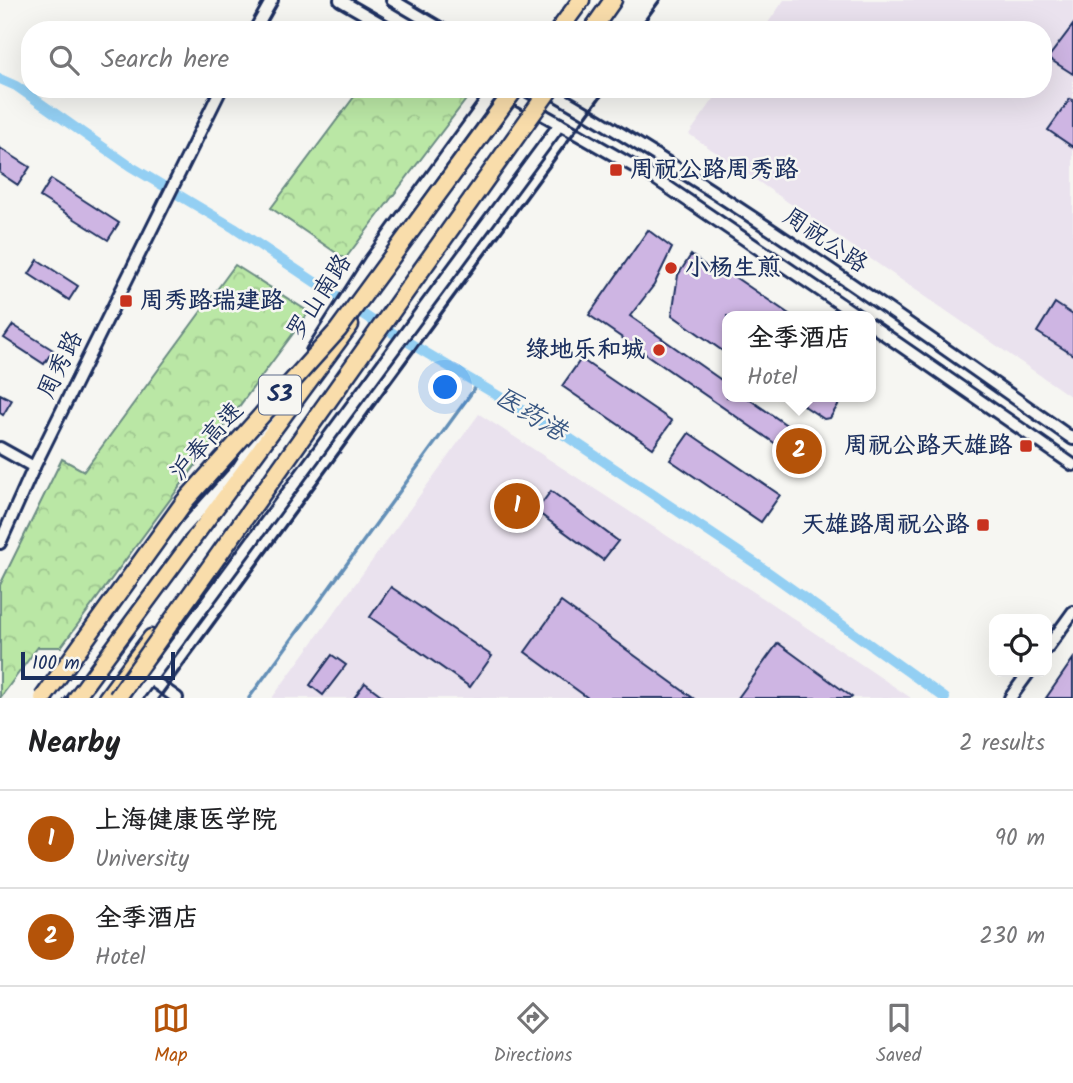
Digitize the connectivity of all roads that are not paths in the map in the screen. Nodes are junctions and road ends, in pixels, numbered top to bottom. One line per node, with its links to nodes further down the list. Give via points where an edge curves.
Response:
1 (272, 0): 7 (street)
2 (340, 0): 8 (street)
3 (392, 0): 9 (street)
4 (581, 0): 10 (highway)
5 (613, 0): 11 (highway)
6 (622, 0): 12 (main road)
7 (260, 21)
8 (377, 21)
9 (428, 21)
10 (566, 21)
11 (598, 21)
12 (606, 21)
13 (216, 98): 28 (street, 周秀路)
14 (490, 98): 35 (street, 罗山南路, via 362,274 238,468 178,535)
15 (512, 98): 34 (highway, 沪奉高速 / S3, bridge, via 338,330 185,501)
16 (513, 98): 36 (main road, 罗山南路)
17 (523, 98): 21 (street, 周祝公路)
18 (544, 98): 38 (highway, S3, bridge)
19 (545, 98): 21 (main road)
20 (564, 98): 25 (street, 周祝公路, via 830,267)
21 (536, 111): 22 (street, 周祝公路); 37 (main road, bridge)
22 (560, 124): 23 (street, 周祝公路, via 656,179); 33 (street)
23 (851, 311)
24 (876, 328): 27 (street)
25 (1073, 439)
26 (0, 448): 28 (street)
27 (1073, 466)
28 (34, 467): 29 (street, 周秀路)
29 (0, 544)
30 (1073, 612): 31 (street)
31 (1052, 641)
32 (1025, 677): 41 (street)
33 (150, 679): 39 (street); 40 (street)
34 (43, 698)
35 (58, 698)
36 (76, 698)
37 (106, 698)
38 (117, 698)
39 (136, 698)
40 (177, 698)
41 (1010, 698)

